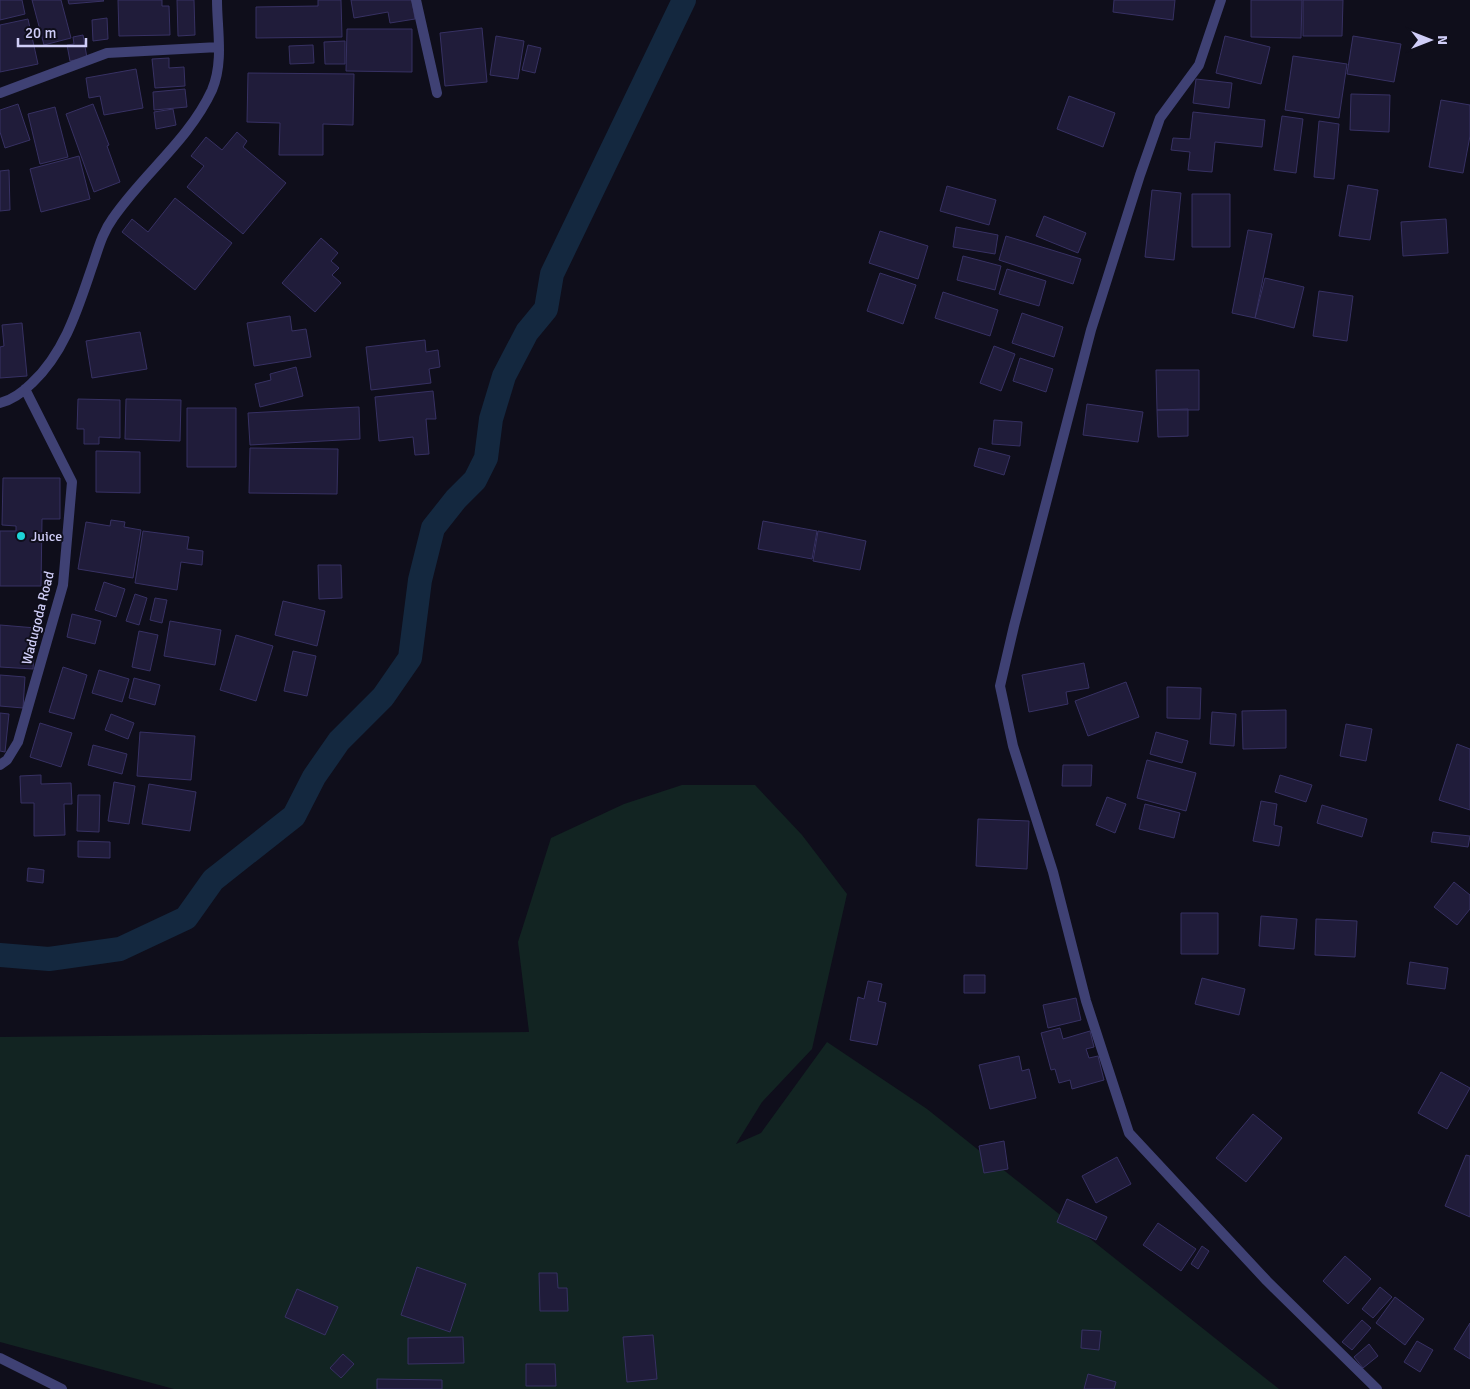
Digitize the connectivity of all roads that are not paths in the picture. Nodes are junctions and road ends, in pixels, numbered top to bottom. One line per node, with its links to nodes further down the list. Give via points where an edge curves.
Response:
1 (217, 0): 4 (street)
2 (416, 0): 5 (street)
3 (1221, 0): 12 (street, via 1198,65 1160,118 1137,184 1091,330 1000,686 1013,746 1053,872 1086,1001 1129,1133 1266,1281)
4 (219, 47): 6 (street, via 107,53); 7 (street, via 216,80 203,106 167,155 111,220 63,342 50,363)
5 (437, 93)
6 (0, 94)
7 (25, 389): 8 (street); 9 (street, Wadugoda Road, via 72,482 63,585 18,742)
8 (0, 402)
9 (0, 765)
10 (0, 1358): 11 (street)
11 (62, 1389)
12 (1377, 1389)

